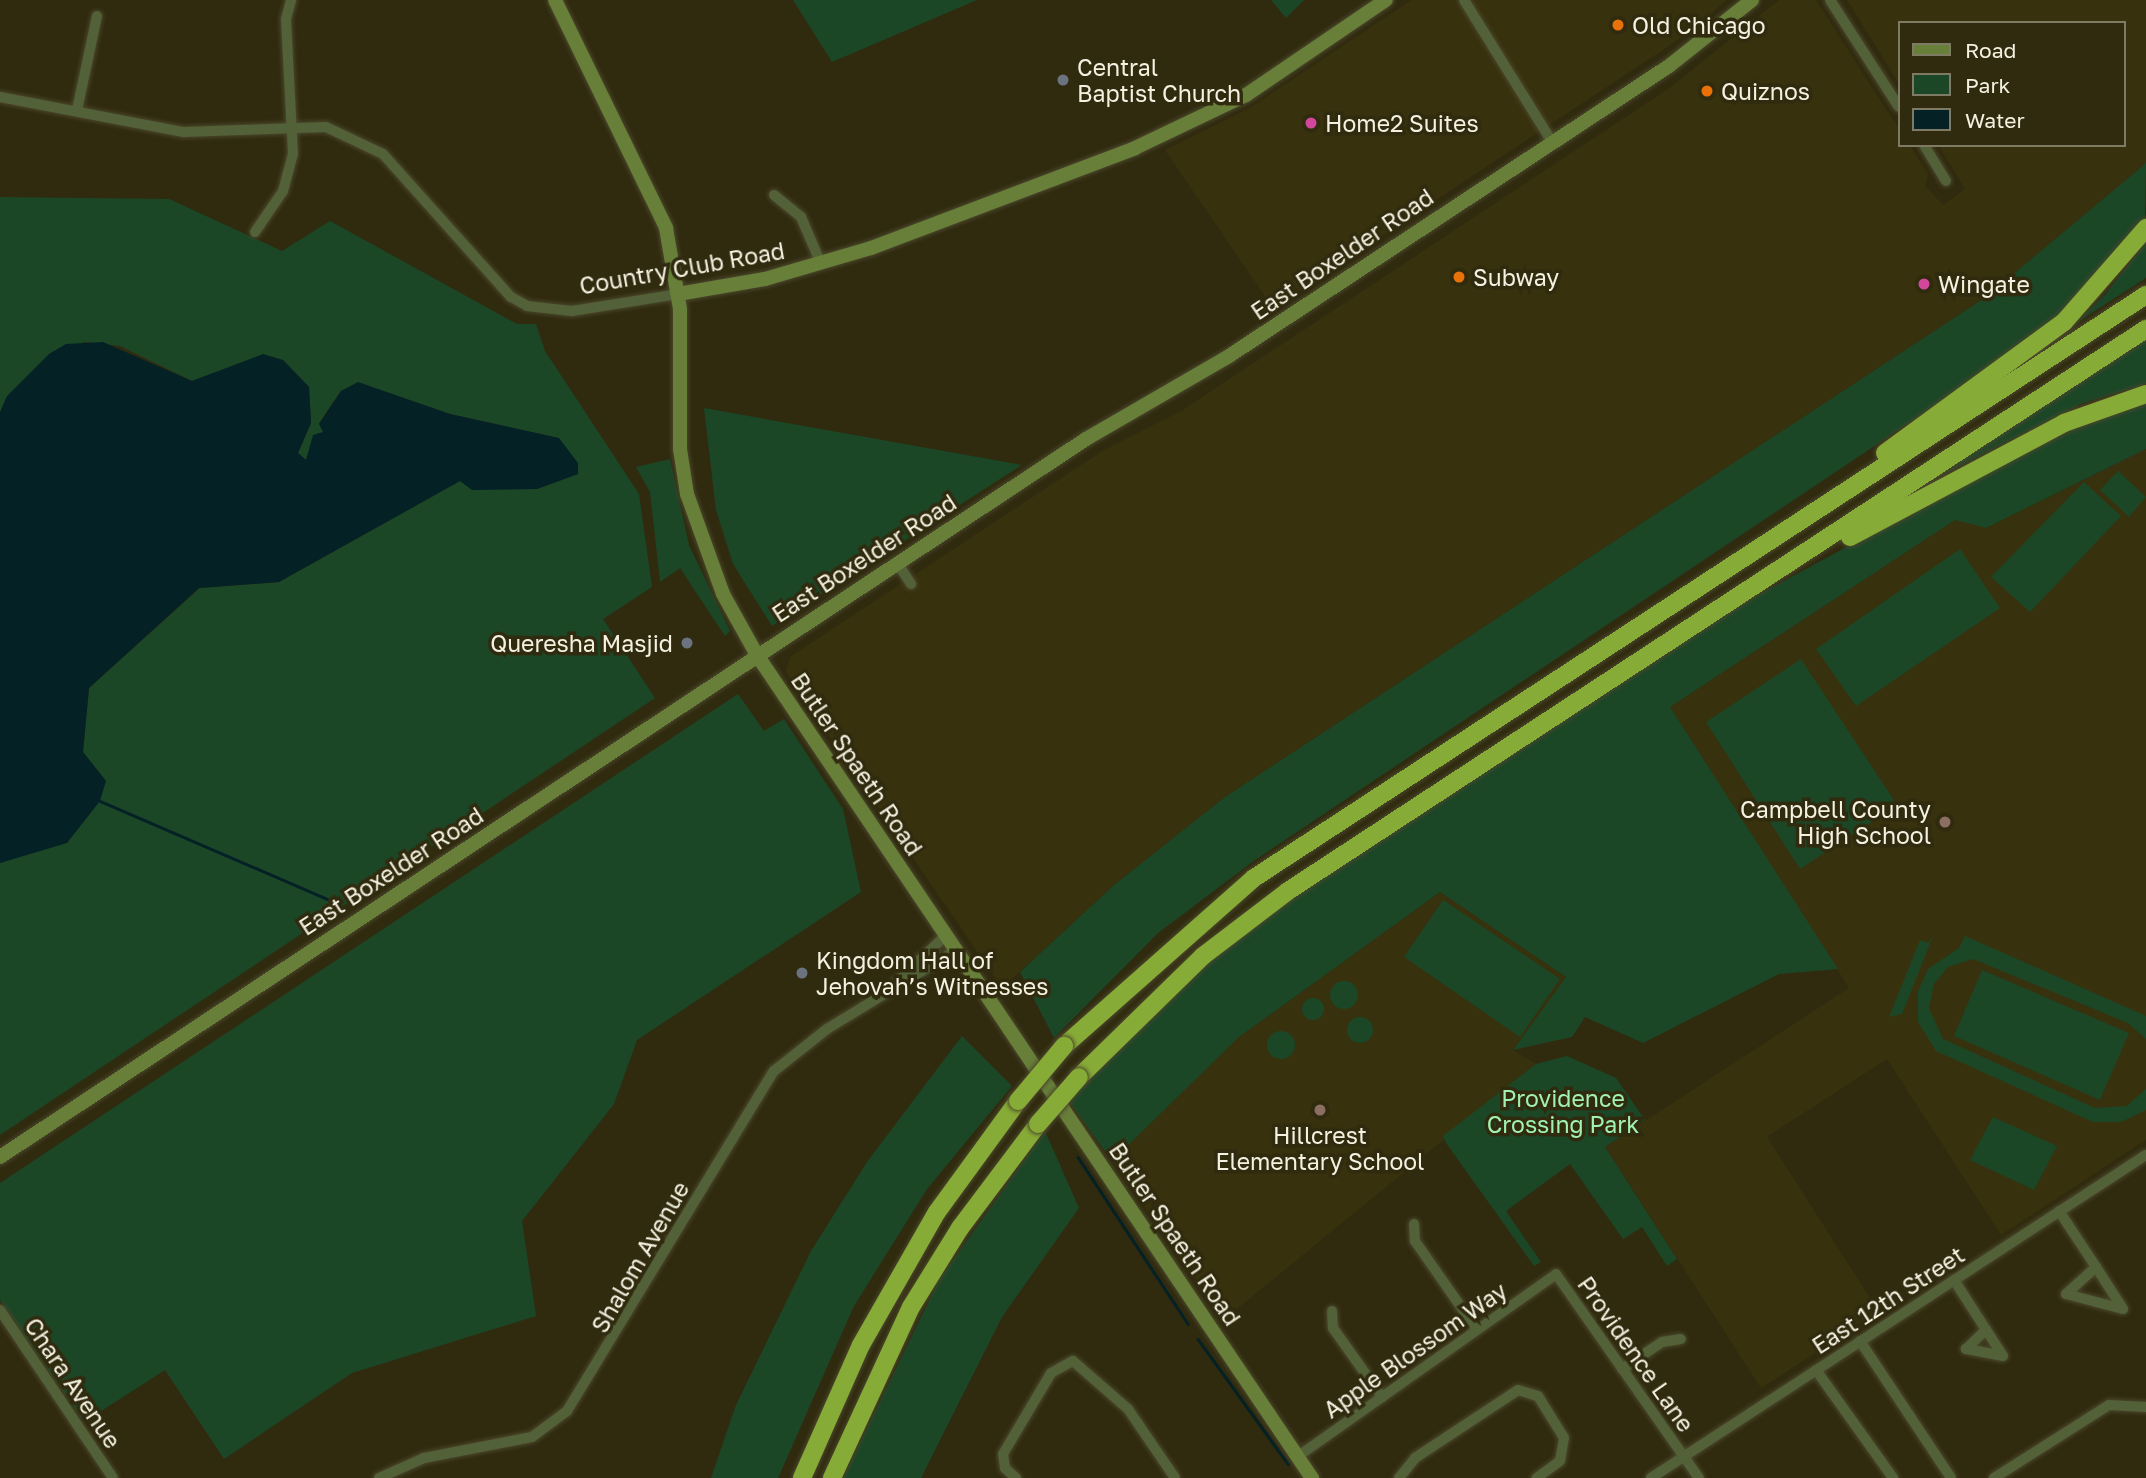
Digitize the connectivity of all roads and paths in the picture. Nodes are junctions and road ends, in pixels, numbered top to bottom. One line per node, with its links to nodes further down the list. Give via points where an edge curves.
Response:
1 (292, 0): 11 (street, via 286,19)
2 (555, 0): 19 (main road, Butler Spaeth Road, via 572,46 652,189)
3 (1386, 0): 18 (main road, Country Club Road, via 1275,78 1192,123)
4 (1464, 0): 12 (street)
5 (1752, 0): 12 (main road, East Boxelder Road, via 1707,39)
6 (1830, 0): 9 (street)
7 (97, 16): 10 (street)
8 (0, 97): 10 (street, Country Club Road)
9 (1898, 105)
10 (77, 110): 11 (street, Country Club Road, via 184,132)
11 (293, 126): 17 (street, via 283,191); 19 (street, Country Club Road, via 353,135 383,154 511,297 527,306 572,311)
12 (1552, 142): 23 (main road, East Boxelder Road, via 1206,372 1086,439)
13 (1925, 147): 14 (street)
14 (1946, 181)
15 (774, 195): 18 (street, via 801,217)
16 (2146, 228): 26 (highway, via 2100,286 2034,347)
17 (255, 233)
18 (821, 264): 19 (main road, Country Club Road)
19 (678, 294): 27 (main road, Butler Spaeth Road, via 687,494 710,570)
20 (2146, 295): 26 (highway)
21 (2146, 330): 25 (highway)
22 (2146, 394): 25 (highway, via 2010,450)
23 (898, 564): 24 (street); 27 (main road, East Boxelder Road)
24 (911, 584)
25 (1707, 619): 53 (highway, bridge, via 1288,891 1203,956 1079,1077 960,1228 911,1307)
26 (1620, 640): 52 (highway, bridge, via 1254,878 1064,1046 1018,1101 916,1248 861,1345)
27 (757, 655): 28 (main road, Butler Spaeth Road); 32 (main road, East Boxelder Road)
28 (945, 936): 29 (main road, Butler Spaeth Road); 30 (street, Shalom Avenue)
29 (955, 951): 30 (street, Shalom Avenue); 49 (main road, Butler Spaeth Road)
30 (893, 986): 51 (street, Shalom Avenue, via 774,1070 568,1411 532,1437 424,1458)
31 (2146, 1155): 33 (street, East 12th Street)
32 (0, 1157)
33 (2059, 1211): 35 (street); 37 (street, East 12th Street)
34 (1414, 1224): 40 (street, via 1415,1241)
35 (2096, 1267): 35 (street, via 2109,1288 2123,1309 2071,1300 2066,1294)
36 (1556, 1274): 40 (street, Apple Blossom Way); 44 (street, Providence Lane)
37 (1954, 1280): 41 (street); 43 (street, East 12th Street)
38 (0, 1310): 50 (street, Chara Avenue)
39 (1332, 1311): 46 (street, via 1333,1328)
40 (1477, 1330): 46 (street, Apple Blossom Way)
41 (1986, 1330)
42 (1681, 1339): 44 (street, via 1662,1342)
43 (1860, 1341): 45 (street, East 12th Street); 62 (street)
44 (1622, 1369): 48 (street, Providence Lane)
45 (1816, 1370): 48 (street, East 12th Street); 61 (street)
46 (1382, 1397): 49 (street, Apple Blossom Way)
47 (2146, 1407): 63 (street, via 2109,1405)
48 (1684, 1456): 59 (street, East 12th Street); 60 (street, Providence Lane)
49 (1297, 1457): 56 (main road, Butler Spaeth Road)
50 (113, 1478)
51 (379, 1478)
52 (802, 1478)
53 (832, 1478)
54 (1016, 1478): 55 (street, via 1005,1468 1003,1454 1051,1373 1073,1361 1128,1409)
55 (1175, 1478)
56 (1312, 1478)
57 (1399, 1478): 58 (street, via 1415,1458 1518,1390 1538,1396 1564,1438 1560,1461)
58 (1538, 1478)
59 (1651, 1478)
60 (1699, 1478)
61 (1893, 1478)
62 (1951, 1478)
63 (1994, 1478)

